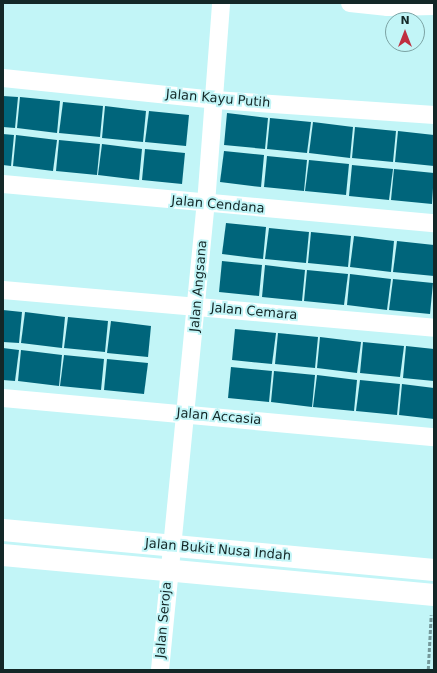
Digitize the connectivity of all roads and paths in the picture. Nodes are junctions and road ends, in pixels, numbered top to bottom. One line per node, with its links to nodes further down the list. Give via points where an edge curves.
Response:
1 (221, 3): 5 (street, Jalan Angsana)
2 (350, 3): 3 (street, via 388,7)
3 (434, 6)
4 (3, 78): 5 (street, Jalan Kayu Putih)
5 (215, 100): 6 (street, Jalan Kayu Putih); 8 (street, Jalan Angsana)
6 (434, 115)
7 (3, 184): 8 (street, Jalan Cendana)
8 (206, 204): 9 (street, Jalan Cendana); 11 (street, Jalan Angsana)
9 (434, 223)
10 (3, 290): 11 (street, Jalan Cemara)
11 (197, 307): 12 (street, Jalan Cemara); 14 (street, Jalan Angsana)
12 (434, 328)
13 (3, 398): 14 (street, Jalan Accasia)
14 (186, 414): 15 (street, Jalan Accasia); 17 (street, Jalan Angsana)
15 (434, 437)
16 (3, 530): 17 (street, Jalan Bukit Nusa Indah)
17 (172, 546): 19 (street, Jalan Angsana); 20 (street, Jalan Bukit Nusa Indah)
18 (3, 555): 19 (street, Jalan Bukit Nusa Indah)
19 (168, 569): 21 (street, Jalan Bukit Nusa Indah); 22 (street, Jalan Seroja)
20 (434, 570)
21 (433, 595): 23 (path)
22 (160, 670)
23 (428, 670)

